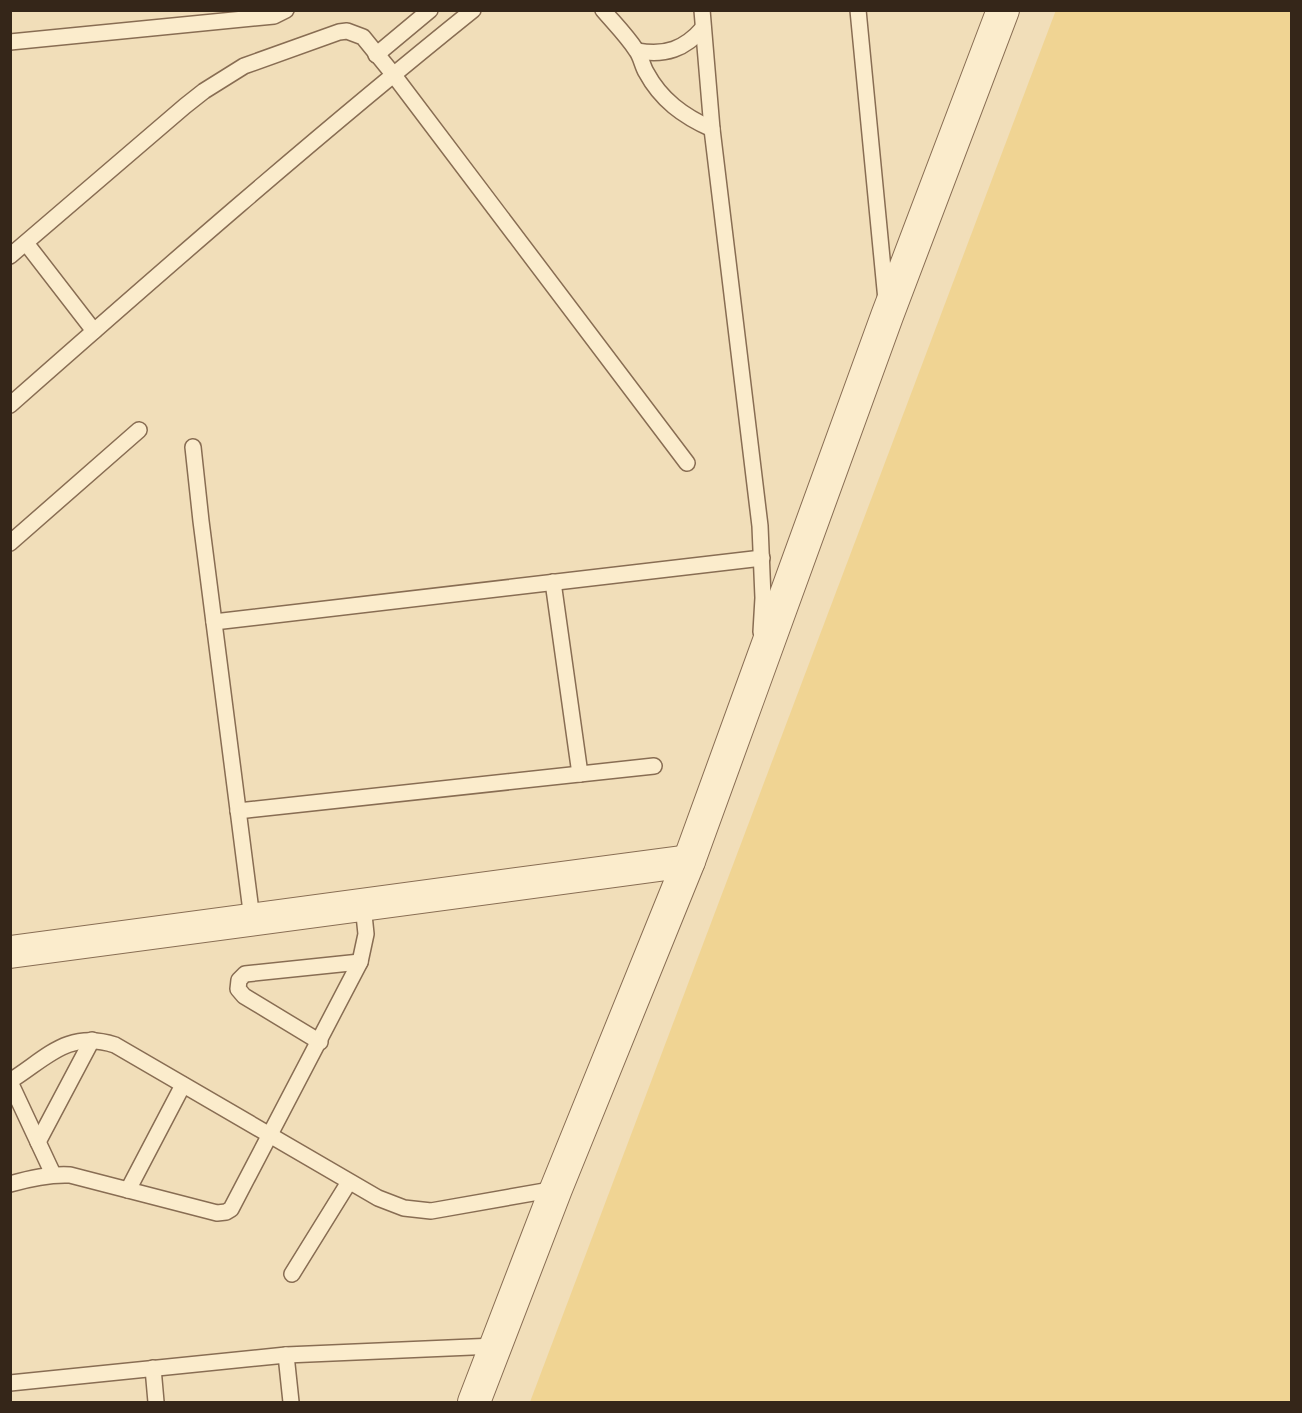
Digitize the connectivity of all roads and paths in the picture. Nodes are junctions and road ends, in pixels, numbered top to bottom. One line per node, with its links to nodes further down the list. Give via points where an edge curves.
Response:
1 (286, 10): 9 (lane, via 274,16)
2 (430, 10): 11 (lane)
3 (473, 10): 12 (lane)
4 (603, 10): 10 (lane)
5 (702, 10): 8 (lane)
6 (858, 10): 16 (lane)
7 (1003, 10): 16 (street)
8 (703, 28): 10 (lane, via 674,51); 13 (lane)
9 (10, 42)
10 (638, 51): 13 (lane, via 648,77 665,99 679,112)
11 (376, 55): 12 (lane); 14 (lane, via 363,37 339,32 244,66 197,96)
12 (393, 74): 17 (lane); 21 (lane)
13 (712, 129): 23 (lane)
14 (26, 243): 15 (lane); 17 (lane)
15 (10, 256)
16 (887, 316): 26 (street)
17 (94, 331): 18 (lane)
18 (10, 405)
19 (140, 430): 22 (lane)
20 (193, 447): 25 (lane)
21 (687, 464)
22 (10, 543)
23 (762, 558): 24 (lane); 26 (lane, via 764,598)
24 (553, 582): 25 (lane); 28 (lane)
25 (214, 622): 29 (lane)
26 (756, 676): 30 (street)
27 (654, 766): 28 (lane)
28 (580, 774): 29 (lane)
29 (238, 811): 32 (lane)
30 (689, 861): 31 (street); 44 (street)
31 (363, 904): 32 (street); 34 (lane, via 366,934)
32 (252, 919): 33 (street)
33 (10, 952)
34 (360, 962): 36 (lane); 36 (lane, via 245,974 239,980 238,989 244,996)
35 (92, 1040): 37 (lane, via 54,1050); 38 (lane, via 115,1046); 40 (lane)
36 (320, 1042): 39 (lane)
37 (10, 1081): 40 (lane)
38 (183, 1085): 39 (lane); 45 (lane)
39 (270, 1136): 42 (lane); 45 (lane, via 226,1212)
40 (38, 1143): 41 (lane)
41 (53, 1174): 43 (lane); 45 (lane)
42 (349, 1182): 44 (lane, via 390,1204 431,1211); 46 (lane)
43 (10, 1184)
44 (556, 1189): 47 (street)
45 (128, 1190)
46 (292, 1274)
47 (495, 1346): 48 (lane); 53 (street)
48 (286, 1355): 49 (lane); 52 (lane)
49 (153, 1368): 50 (lane); 51 (lane)
50 (10, 1383)
51 (156, 1402)
52 (291, 1402)
53 (474, 1402)

